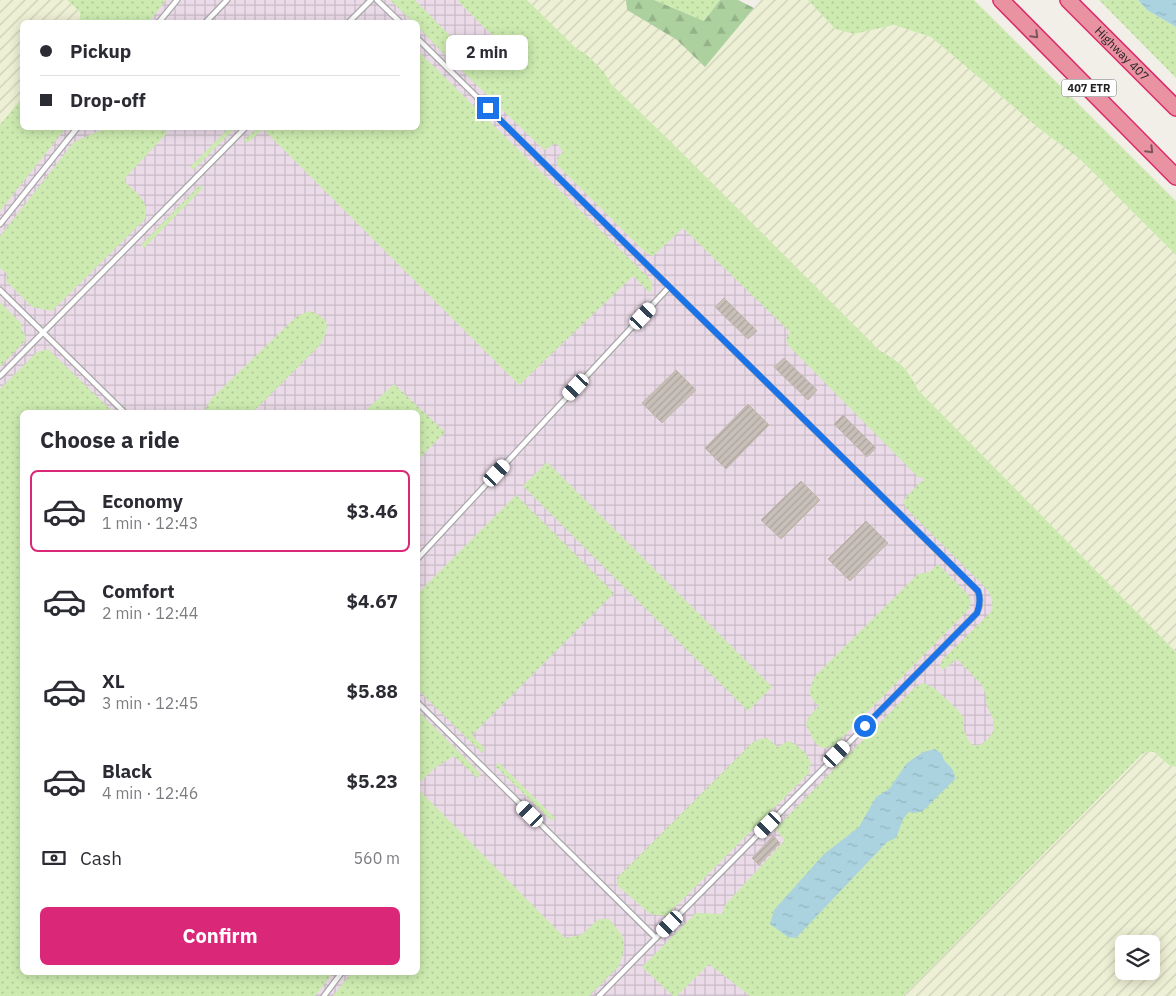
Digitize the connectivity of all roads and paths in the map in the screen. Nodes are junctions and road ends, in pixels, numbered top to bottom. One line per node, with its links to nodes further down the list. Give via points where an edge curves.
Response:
1 (177, 0): 7 (lane)
2 (227, 0): 8 (lane)
3 (371, 0): 9 (lane)
4 (377, 0): 10 (lane)
5 (1001, 0): 15 (highway, 407 ETR, one-way to 15)
6 (1068, 0): 12 (highway, Highway 407)
7 (162, 20)
8 (208, 20)
9 (351, 20)
10 (398, 20)
11 (420, 42): 17 (lane)
12 (1176, 108)
13 (75, 130): 16 (lane)
14 (243, 130): 19 (lane)
15 (1176, 176)
16 (0, 224)
17 (669, 287): 22 (lane); 24 (lane, via 978,591 980,606 977,613)
18 (0, 290): 19 (lane)
19 (43, 333): 20 (lane); 21 (lane)
20 (0, 376)
21 (122, 410)
22 (420, 556)
23 (420, 705): 24 (lane)
24 (656, 938): 27 (lane)
25 (340, 975): 26 (lane)
26 (324, 996)
27 (599, 996)

